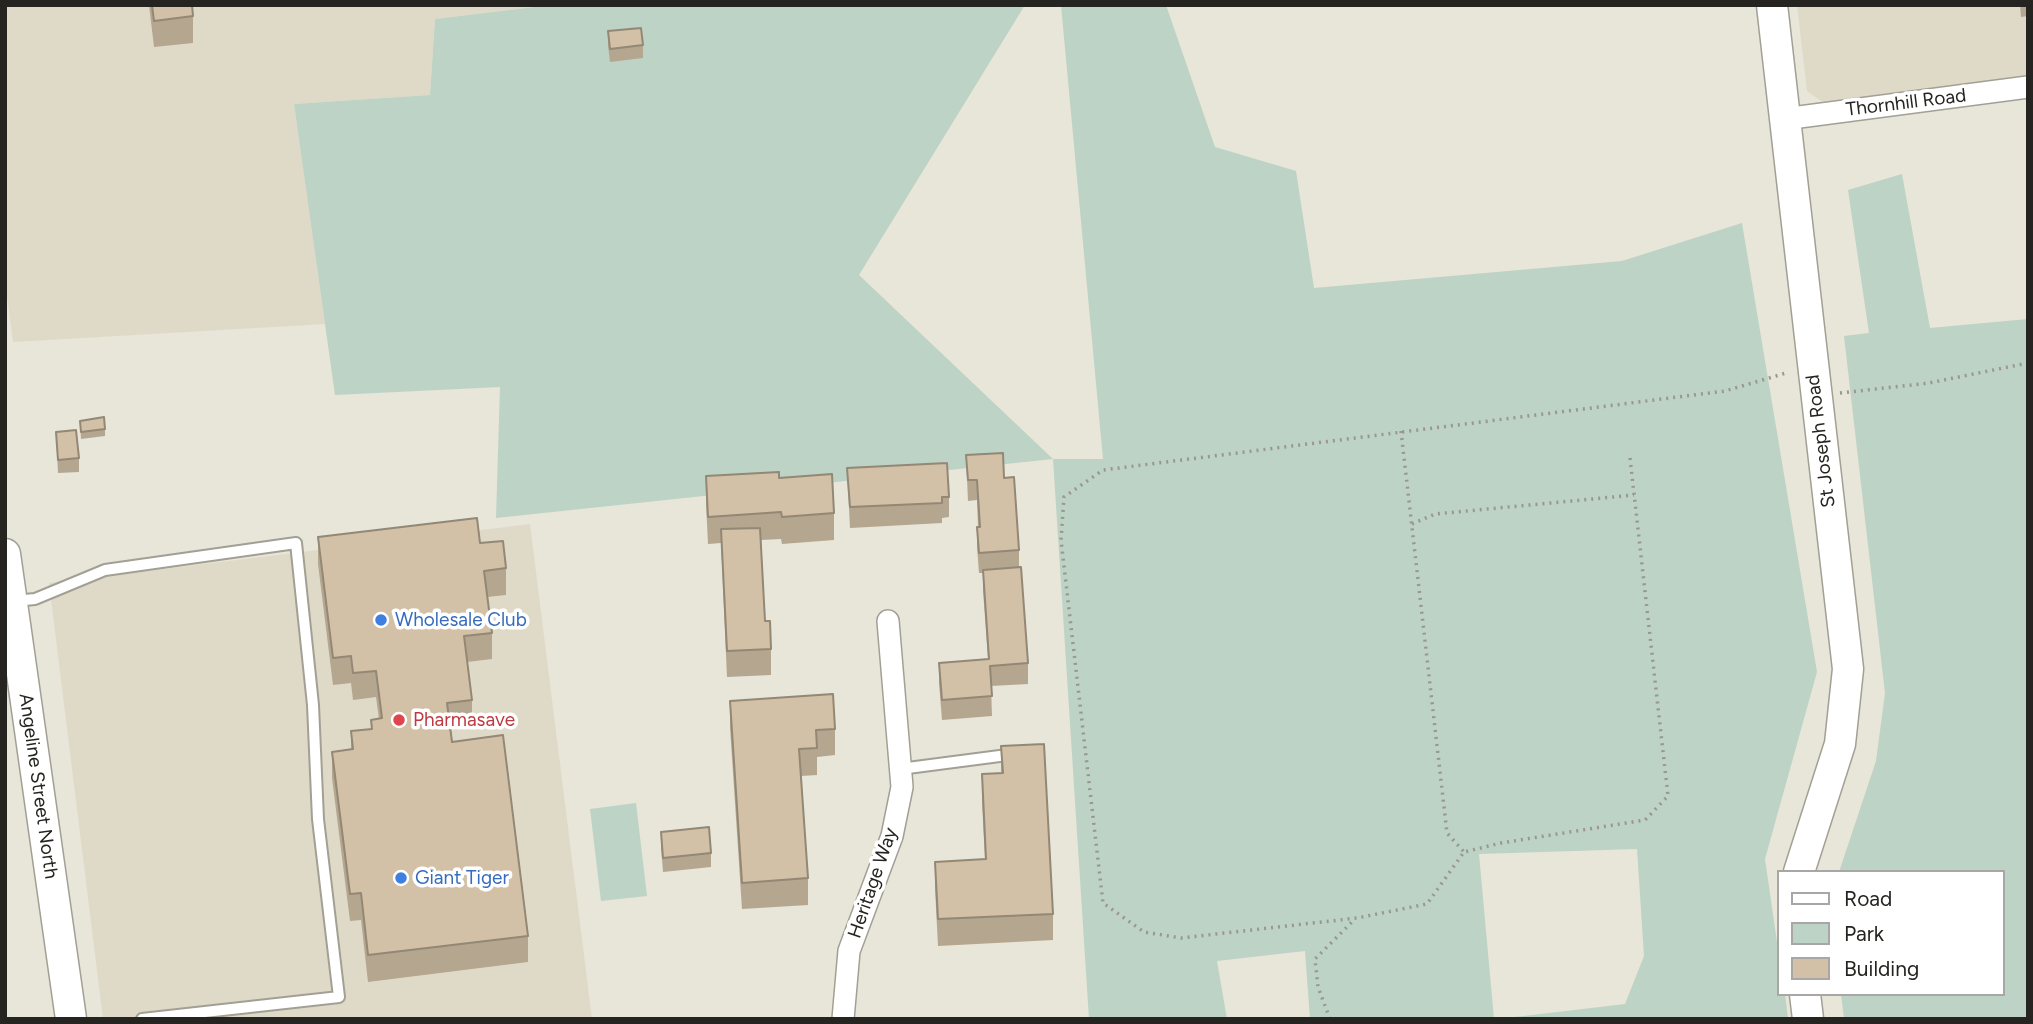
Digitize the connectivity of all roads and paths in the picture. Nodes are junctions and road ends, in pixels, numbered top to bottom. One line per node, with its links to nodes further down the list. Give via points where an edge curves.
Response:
1 (1772, 5): 3 (street, St Joseph Road)
2 (2028, 88): 3 (street, Thornhill Road)
3 (1784, 119): 6 (street, St Joseph Road)
4 (2028, 363): 6 (path, via 1929,383)
5 (1786, 373): 7 (path, via 1725,391)
6 (1815, 392): 18 (street, St Joseph Road, via 1848,669 1840,744)
7 (1401, 431): 10 (path); 19 (path, via 1103,470 1064,497 1061,540 1103,903 1144,932 1181,938)
8 (1630, 458): 9 (path)
9 (1634, 495): 10 (path, via 1435,514); 17 (path, via 1668,796 1645,820)
10 (1412, 524): 17 (path, via 1447,833)
11 (5, 554): 12 (street, Angeline Street North)
12 (11, 601): 14 (street, Angeline Street North); 22 (lane, via 35,599 105,569 296,543 313,705 318,819 339,997)
13 (888, 621): 16 (street, Heritage Way)
14 (11, 647): 21 (street, Angeline Street North)
15 (1021, 754): 16 (lane)
16 (900, 769): 23 (street, Heritage Way, via 902,787 892,836 849,951)
17 (1464, 852): 19 (path, via 1427,904)
18 (1801, 870)
19 (1357, 918): 24 (path, via 1315,959 1318,987)
20 (1805, 996): 25 (street)
21 (71, 1019)
22 (142, 1019)
23 (843, 1019)
24 (1331, 1019)
25 (1808, 1019)

